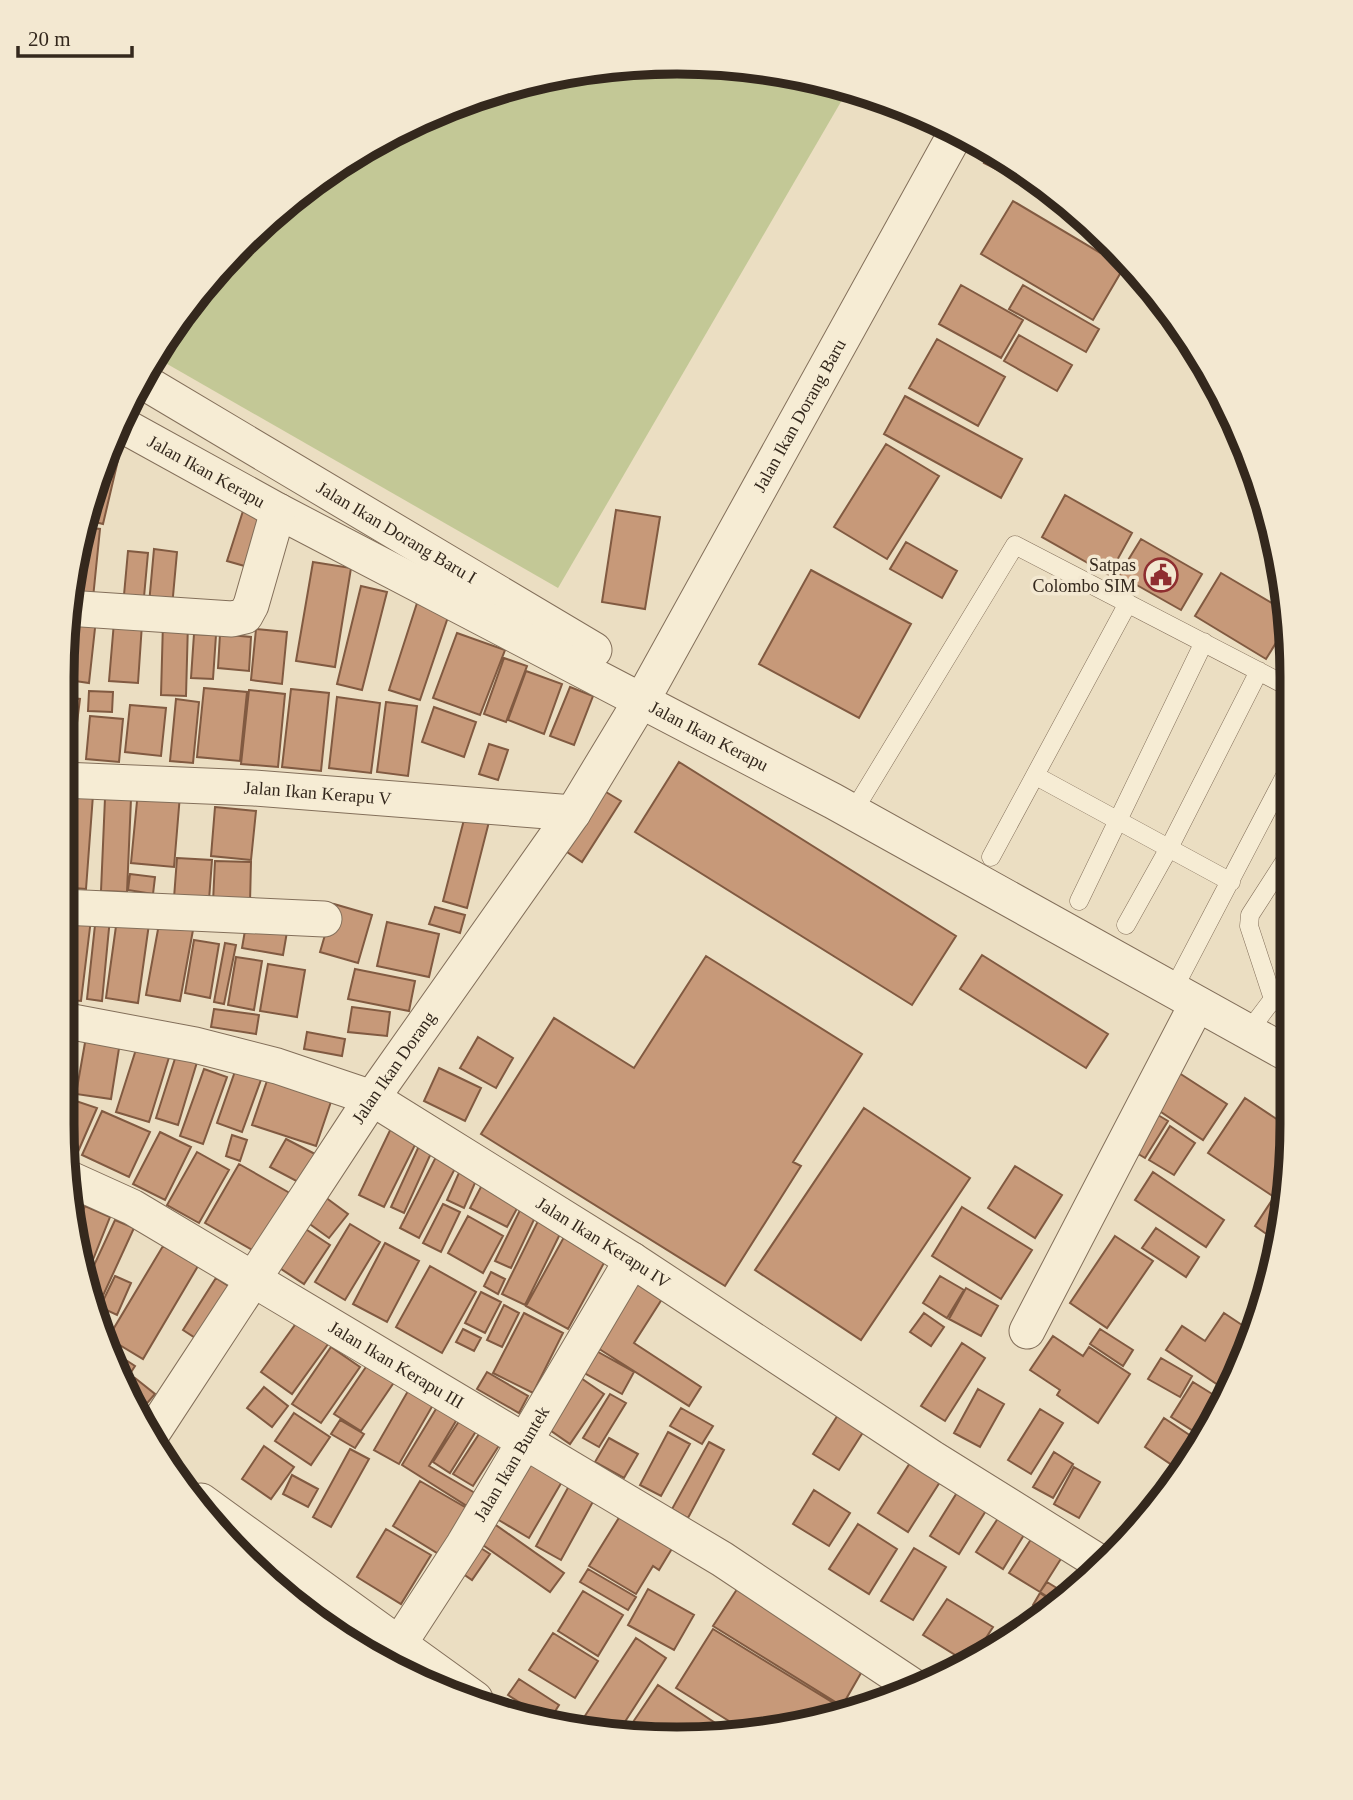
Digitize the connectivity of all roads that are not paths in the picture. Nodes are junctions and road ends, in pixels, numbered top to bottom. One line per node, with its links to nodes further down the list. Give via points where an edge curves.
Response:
1 (952, 140): 10 (street, Jalan Ikan Dorang Baru)
2 (149, 385): 10 (street, Jalan Ikan Dorang Baru I)
3 (128, 428): 4 (street, Jalan Ikan Kerapu)
4 (278, 511): 6 (street, via 245,616 232,620); 10 (street, Jalan Ikan Kerapu)
5 (1128, 603): 7 (lane); 11 (lane); 14 (lane, via 1016,545)
6 (78, 609)
7 (1204, 642): 8 (lane); 16 (lane)
8 (1259, 671): 9 (lane); 17 (lane)
9 (1280, 682)
10 (646, 692): 14 (street, Jalan Ikan Kerapu); 15 (street, Jalan Ikan Dorang)
11 (1036, 776): 16 (lane); 18 (lane)
12 (74, 781): 15 (street, Jalan Ikan Kerapu V)
13 (1280, 786): 20 (lane)
14 (853, 812): 25 (street, Jalan Ikan Kerapu)
15 (573, 813): 31 (street, Jalan Ikan Dorang)
16 (1118, 821): 17 (lane); 21 (lane)
17 (1169, 848): 20 (lane); 24 (lane)
18 (991, 857)
19 (1280, 868): 26 (lane, via 1250,915 1249,926)
20 (1231, 881): 25 (lane)
21 (1079, 901)
22 (74, 908): 23 (street)
23 (324, 919)
24 (1126, 925)
25 (1185, 997): 29 (street, Jalan Ikan Kerapu); 35 (street)
26 (1273, 999): 27 (lane); 29 (lane)
27 (1280, 1003)
28 (74, 1022): 31 (street, Jalan Ikan Kerapu IV, via 195,1045)
29 (1248, 1032): 30 (street, Jalan Ikan Kerapu)
30 (1280, 1050)
31 (372, 1098): 33 (street, Jalan Ikan Kerapu IV); 34 (street, Jalan Ikan Dorang)
32 (77, 1182): 34 (street, Jalan Ikan Kerapu III, via 132,1207)
33 (632, 1261): 37 (street, Jalan Ikan Buntek); 39 (street, Jalan Ikan Kerapu IV)
34 (254, 1281): 36 (street, Jalan Ikan Dorang); 37 (street, Jalan Ikan Kerapu III)
35 (1027, 1331)
36 (156, 1428)
37 (523, 1442): 41 (street, Jalan Ikan Buntek, via 464,1544); 42 (street, Jalan Ikan Kerapu III, via 722,1559)
38 (220, 1518): 40 (street)
39 (1094, 1559)
40 (383, 1650)
41 (390, 1654)
42 (906, 1681)

